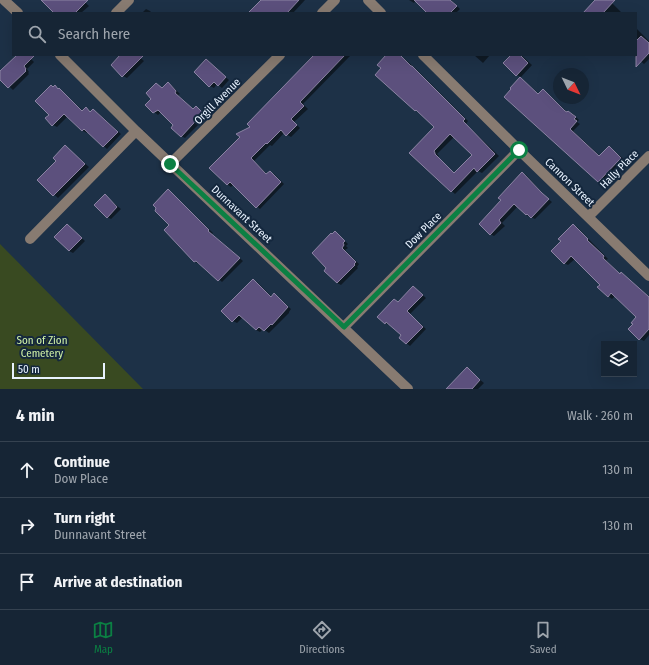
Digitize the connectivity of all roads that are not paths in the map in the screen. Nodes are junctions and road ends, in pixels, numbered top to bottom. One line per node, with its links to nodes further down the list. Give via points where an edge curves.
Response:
1 (4, 0): 5 (street)
2 (129, 0): 6 (street)
3 (335, 0): 7 (street)
4 (368, 0): 8 (street)
5 (17, 12)
6 (117, 12)
7 (323, 12)
8 (380, 12)
9 (279, 56): 15 (street, Orgill Avenue)
10 (425, 56): 13 (street, Cannon Street)
11 (67, 57): 12 (street, Dunnavant Street)
12 (136, 131): 15 (street, Dunnavant Street); 17 (street)
13 (519, 150): 16 (street, Cannon Street); 19 (street, Dow Place)
14 (649, 156): 16 (street, Hally Place)
15 (170, 164): 19 (street, Dunnavant Street)
16 (589, 216): 18 (street, Cannon Street)
17 (30, 240)
18 (649, 276)
19 (344, 327): 20 (street, Dunnavant Street)
20 (408, 389)

